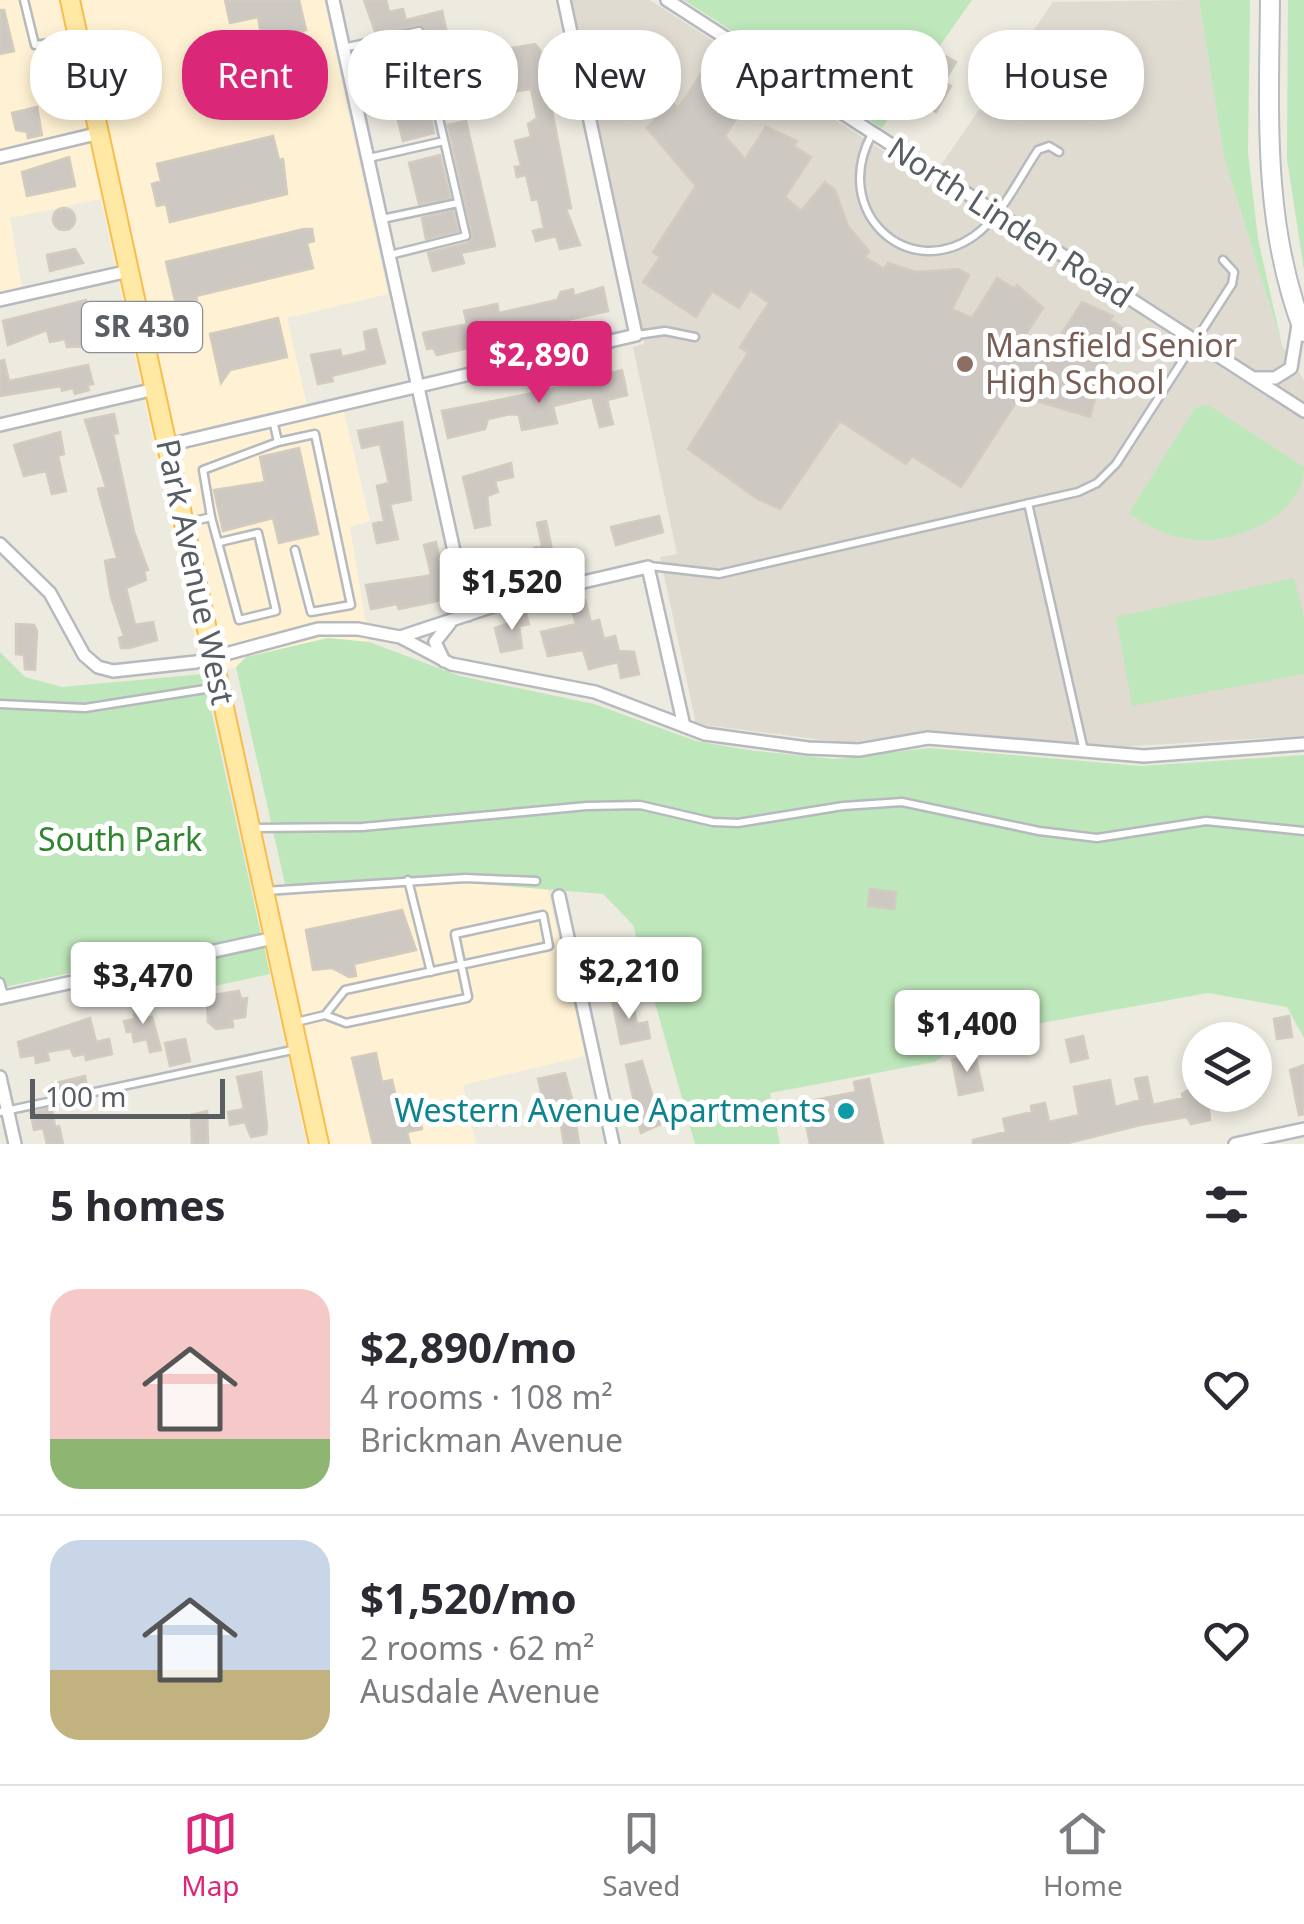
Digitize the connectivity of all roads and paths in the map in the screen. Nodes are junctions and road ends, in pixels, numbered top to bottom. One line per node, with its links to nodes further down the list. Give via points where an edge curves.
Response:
1 (24, 0): 7 (lane)
2 (70, 0): 8 (main road, Park Avenue West / SR 430)
3 (333, 0): 10 (street)
4 (564, 0): 29 (street)
5 (668, 0): 15 (street, North Linden Road)
6 (1270, 0): 28 (main road, via 1270,183 1278,244)
7 (32, 30)
8 (77, 30)
9 (348, 47): 10 (lane)
10 (343, 48): 11 (street)
11 (348, 71)
12 (97, 120): 16 (main road, Park Avenue West / SR 430)
13 (359, 120): 20 (street)
14 (439, 120): 17 (lane)
15 (872, 133): 22 (street, North Linden Road); 22 (lane, via 859,160 858,188 875,223 896,240 922,250 951,248)
16 (100, 134): 19 (street); 26 (main road, Park Avenue West / SR 430)
17 (444, 142): 20 (lane); 21 (lane)
18 (1059, 152): 22 (lane, via 1049,146 1038,150)
19 (0, 157)
20 (368, 158): 23 (street)
21 (458, 202): 23 (lane); 24 (lane, via 466,236)
22 (997, 213): 31 (street, North Linden Road)
23 (381, 219): 24 (street)
24 (389, 255): 33 (street)
25 (1222, 260): 31 (lane, via 1234,272 1232,284)
26 (129, 270): 27 (street); 34 (main road, Park Avenue West / SR 430)
27 (0, 300)
28 (1301, 324): 32 (street, via 1290,368 1275,378)
29 (636, 335): 30 (lane); 33 (street)
30 (694, 337)
31 (1194, 342): 32 (street, North Linden Road); 40 (lane, via 1107,475 1078,492)
32 (1252, 378): 35 (street, North Linden Road)
33 (418, 386): 36 (street); 48 (street)
34 (155, 389): 37 (street); 39 (main road, Park Avenue West / SR 430)
35 (1304, 410)
36 (273, 420): 38 (lane); 39 (street)
37 (0, 425)
38 (278, 442): 41 (lane, via 203,470); 47 (lane, via 316,434 351,605)
39 (168, 445): 42 (main road, Park Avenue West / SR 430)
40 (1028, 503): 46 (lane, via 719,574); 57 (lane)
41 (212, 517): 42 (lane); 43 (lane)
42 (184, 524): 51 (main road, Park Avenue West / SR 430)
43 (220, 542): 43 (lane, via 239,620 276,610 258,533)
44 (0, 544): 51 (street, via 50,593 84,655 98,667 139,669)
45 (294, 550): 47 (lane)
46 (648, 566): 48 (street); 55 (street)
47 (311, 612): 49 (lane)
48 (461, 617): 50 (street); 52 (street, via 437,635)
49 (318, 629): 50 (street); 51 (street)
50 (400, 637): 52 (street)
51 (212, 654): 53 (main road, Park Avenue West / SR 430)
52 (444, 661): 55 (street, via 578,687)
53 (220, 687): 54 (lane, via 85,708); 58 (main road, Park Avenue West / SR 430)
54 (0, 704)
55 (684, 726): 57 (street, via 823,750 928,738)
56 (1304, 744): 57 (street, via 1162,756)
57 (1085, 753)
58 (249, 828): 59 (lane, via 362,827 640,805 738,823 902,802 1069,836 1126,836 1225,821); 62 (main road, Park Avenue West / SR 430)
59 (1304, 831)
60 (408, 880): 61 (lane); 62 (lane); 66 (lane)
61 (536, 881)
62 (263, 892): 64 (main road, Park Avenue West / SR 430)
63 (558, 896): 77 (street)
64 (274, 938): 68 (street); 70 (main road, Park Avenue West / SR 430)
65 (461, 966): 65 (lane, via 550,946 543,914 456,932); 66 (lane); 69 (lane, via 466,998 346,1023)
66 (431, 972): 69 (lane, via 345,990)
67 (0, 982): 68 (lane)
68 (2, 997)
69 (325, 1016): 70 (lane)
70 (292, 1023): 71 (main road, Park Avenue West / SR 430)
71 (298, 1049): 73 (lane); 76 (main road, Park Avenue West / SR 430)
72 (0, 1077): 73 (street)
73 (4, 1111): 75 (street)
74 (1304, 1129): 78 (street)
75 (15, 1144)
76 (318, 1144)
77 (613, 1144)
78 (1234, 1144)

